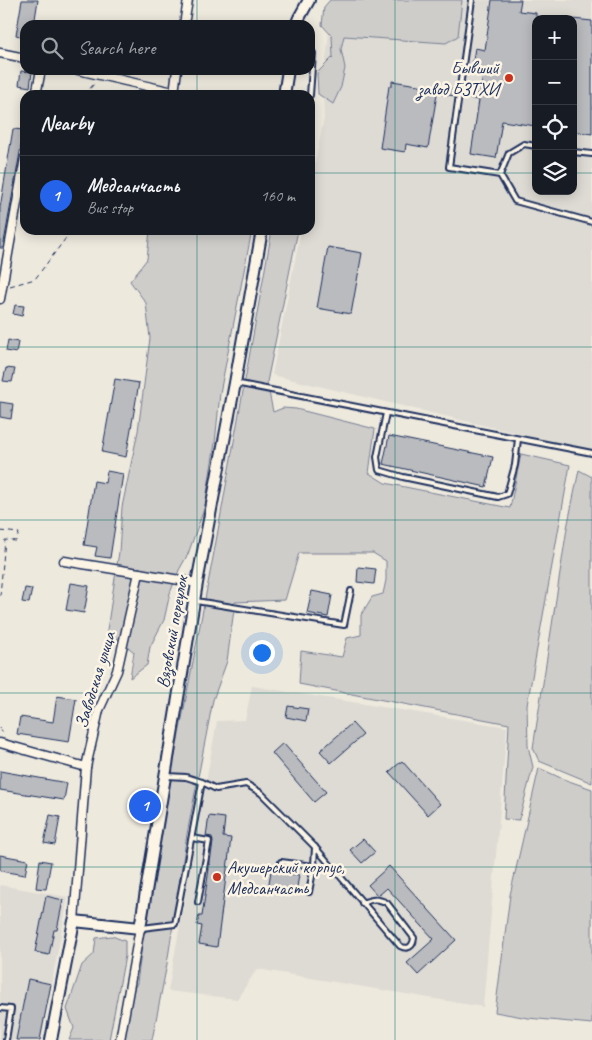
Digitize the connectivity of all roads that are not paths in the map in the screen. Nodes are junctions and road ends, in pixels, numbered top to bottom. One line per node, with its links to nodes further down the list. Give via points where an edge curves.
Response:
1 (188, 0): 4 (street)
2 (309, 0): 5 (street)
3 (472, 0): 21 (lane, via 449,167)
4 (185, 20)
5 (298, 20)
6 (0, 53): 7 (street)
7 (20, 57)
8 (39, 75): 13 (street)
9 (99, 75): 14 (street)
10 (176, 75): 15 (street)
11 (287, 75): 16 (street)
12 (311, 75): 17 (lane)
13 (37, 90)
14 (165, 90)
15 (174, 90)
16 (285, 90)
17 (310, 90)
18 (532, 145): 21 (lane, via 524,144 508,152)
19 (577, 152): 20 (lane)
20 (592, 154)
21 (500, 175): 23 (lane, via 515,201)
22 (20, 185): 25 (street)
23 (592, 222)
24 (261, 235): 27 (street, Вязовский переулок)
25 (1, 288): 26 (street)
26 (0, 299)
27 (235, 383): 28 (lane); 33 (street, Вязовский переулок)
28 (386, 413): 29 (lane); 29 (lane, via 377,456 378,470 498,498 507,494)
29 (518, 439): 30 (lane)
30 (592, 453)
31 (64, 561): 32 (street)
32 (140, 573): 33 (street); 37 (street, Заводская улица, via 117,671 99,710)
33 (197, 583): 35 (street, Вязовский переулок)
34 (351, 591): 35 (lane, via 344,625)
35 (194, 601): 38 (street, Вязовский переулок)
36 (0, 743): 37 (street)
37 (86, 767): 47 (street, Заводская улица)
38 (164, 776): 39 (lane); 48 (street, Вязовский переулок)
39 (202, 782): 40 (lane); 41 (lane, via 216,789 246,784 261,793)
40 (192, 838): 45 (lane, via 209,840); 48 (lane, via 175,924)
41 (314, 848): 43 (lane); 46 (lane)
42 (280, 862): 43 (lane)
43 (314, 866): 44 (lane)
44 (310, 892)
45 (198, 902)
46 (362, 903): 46 (lane, via 400,946 410,948 414,938 387,903 372,899)
47 (74, 921): 48 (street); 51 (street)
48 (140, 928): 52 (street, Вязовский переулок)
49 (0, 1008): 50 (lane, via 11,1009)
50 (6, 1040)
51 (51, 1040)
52 (120, 1040)

